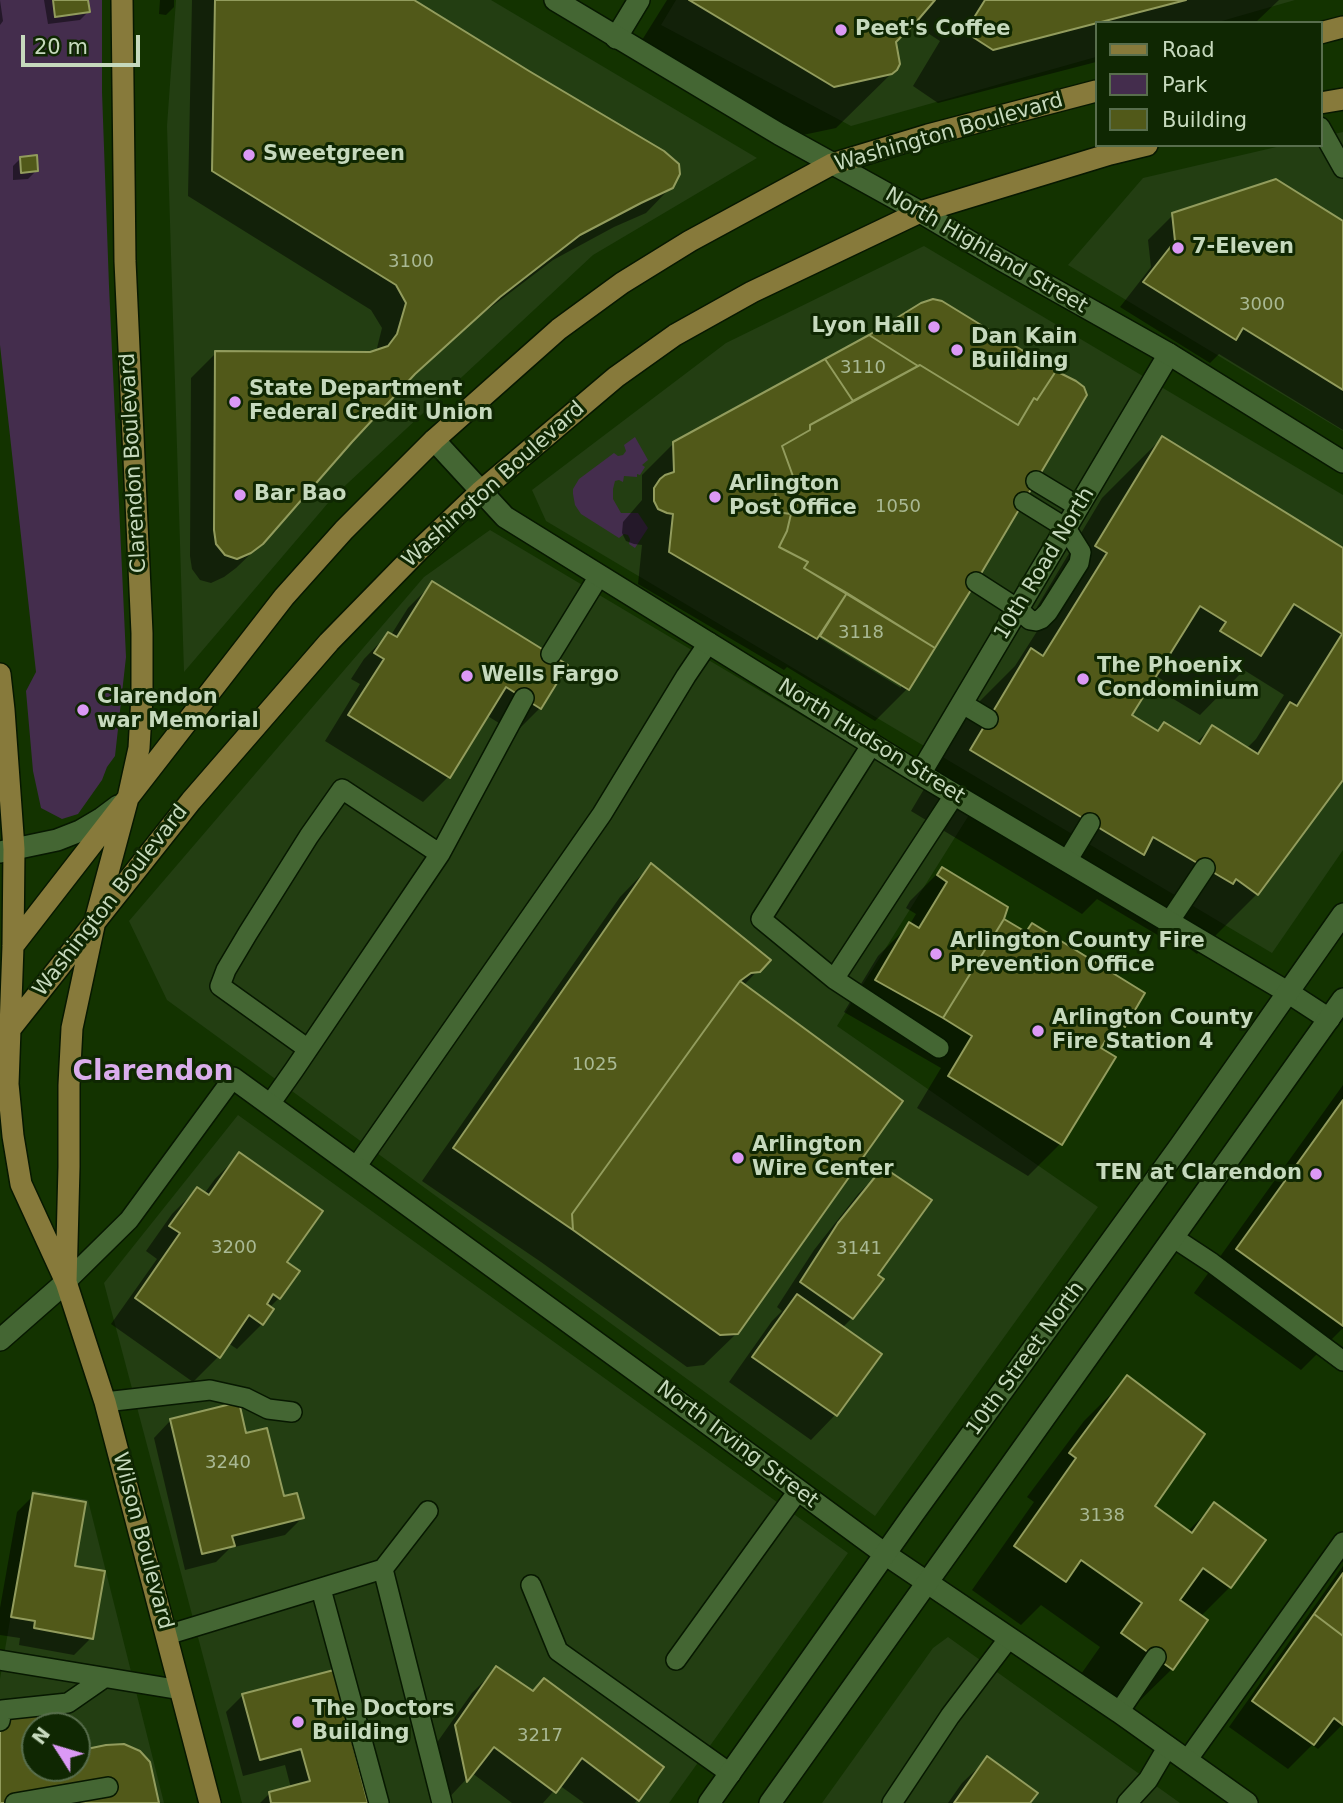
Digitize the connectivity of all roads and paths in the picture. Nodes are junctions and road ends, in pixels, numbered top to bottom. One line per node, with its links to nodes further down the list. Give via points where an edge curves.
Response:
1 (122, 0): 35 (main road, Clarendon Boulevard, via 125,261 142,633 139,748)
2 (555, 0): 6 (street, North Highland Street)
3 (639, 0): 6 (street)
4 (1343, 27): 5 (main road)
5 (1322, 32)
6 (616, 38): 12 (street, North Highland Street)
7 (1094, 93): 12 (main road, Washington Boulevard)
8 (1343, 99): 9 (main road)
9 (1322, 103)
10 (1322, 131): 13 (lane)
11 (1140, 147): 14 (main road, Washington Boulevard)
12 (832, 164): 14 (street, North Highland Street); 16 (main road, Washington Boulevard, via 622,283 559,329)
13 (1343, 168)
14 (920, 212): 15 (street, North Highland Street); 19 (main road, Washington Boulevard, via 752,292 675,335 616,377)
15 (1169, 354): 17 (street, North Highland Street); 21 (street, 10th Road North)
16 (434, 440): 19 (street, North Hudson Street); 35 (main road, Washington Boulevard, via 284,597)
17 (1343, 462)
18 (1036, 481): 21 (lane)
19 (480, 492): 23 (street, North Hudson Street, via 505,517); 42 (main road, Washington Boulevard, via 329,642 191,800)
20 (1024, 502): 22 (lane)
21 (1079, 507): 22 (street, 10th Road North)
22 (1066, 528): 25 (street, 10th Road North); 25 (lane, via 1081,552 1079,563 1041,619 1030,620)
23 (599, 576): 26 (street, North Hudson Street); 27 (lane)
24 (976, 582): 25 (lane)
25 (1018, 609): 30 (street, 10th Road North)
26 (709, 642): 32 (street, North Hudson Street); 54 (lane, via 602,814)
27 (551, 654)
28 (0, 674): 37 (main road, Wilson Boulevard)
29 (524, 698): 38 (lane)
30 (959, 709): 31 (lane); 33 (street, 10th Road North)
31 (985, 725)
32 (872, 744): 33 (street, North Hudson Street); 45 (lane, via 761,919)
33 (920, 774): 34 (street, North Hudson Street)
34 (955, 794): 39 (street, North Hudson Street); 45 (lane)
35 (128, 798): 37 (street, via 80,831); 42 (main road, Clarendon Boulevard); 44 (main road, Washington Boulevard)
36 (1090, 823): 39 (lane)
37 (7, 850): 44 (main road, Wilson Boulevard)
38 (440, 854): 51 (lane); 51 (lane, via 342,789 309,836 220,986)
39 (1067, 860): 43 (street, North Hudson Street)
40 (1205, 868): 43 (lane)
41 (1343, 914): 46 (street, 10th Street North)
42 (95, 921): 49 (main road, Washington Boulevard); 56 (main road, Wilson Boulevard, via 72,1028)
43 (1169, 922): 46 (street, North Hudson Street)
44 (7, 954): 49 (main road, Wilson Boulevard)
45 (835, 979): 50 (lane)
46 (1289, 993): 48 (street, North Hudson Street); 64 (street, 10th Street North)
47 (1343, 999): 48 (street)
48 (1329, 1019): 55 (street)
49 (5, 1035): 56 (main road, Wilson Boulevard, via 21,1184)
50 (939, 1048)
51 (308, 1049): 53 (lane)
52 (233, 1078): 53 (street, North Irving Street); 56 (lane, via 130,1220)
53 (270, 1104): 54 (street, North Irving Street)
54 (356, 1167): 61 (street, North Irving Street)
55 (1174, 1238): 58 (lane); 66 (street)
56 (66, 1282): 57 (street); 59 (main road, Wilson Boulevard)
57 (0, 1340)
58 (1343, 1361)
59 (105, 1402): 60 (lane, via 210,1390); 69 (main road, Wilson Boulevard)
60 (292, 1412)
61 (798, 1491): 64 (street, North Irving Street); 73 (lane)
62 (428, 1511): 65 (lane)
63 (1343, 1542): 79 (lane)
64 (885, 1554): 66 (street, North Irving Street); 80 (street, 10th Street North)
65 (383, 1569): 68 (lane); 85 (lane)
66 (927, 1584): 70 (street, North Irving Street); 87 (street)
67 (531, 1585): 80 (lane, via 558,1651)
68 (321, 1589): 69 (lane); 84 (lane)
69 (167, 1635): 75 (main road, Wilson Boulevard)
70 (1009, 1638): 76 (street, North Irving Street); 88 (lane)
71 (1156, 1657): 76 (lane)
72 (0, 1660): 74 (lane)
73 (677, 1660)
74 (104, 1678): 75 (lane); 77 (lane, via 68,1703 2,1710)
75 (181, 1690): 83 (main road, Wilson Boulevard)
76 (1119, 1712): 78 (street, North Irving Street)
77 (0, 1721)
78 (1168, 1746): 79 (street, North Irving Street); 89 (lane, via 1148,1780)
79 (1188, 1759): 90 (street, North Irving Street)
80 (731, 1774): 86 (street, 10th Street North)
81 (108, 1787): 82 (lane)
82 (15, 1803)
83 (210, 1803)
84 (379, 1803)
85 (442, 1803)
86 (709, 1803)
87 (770, 1803)
88 (892, 1803)
89 (1127, 1803)
90 (1247, 1803)

